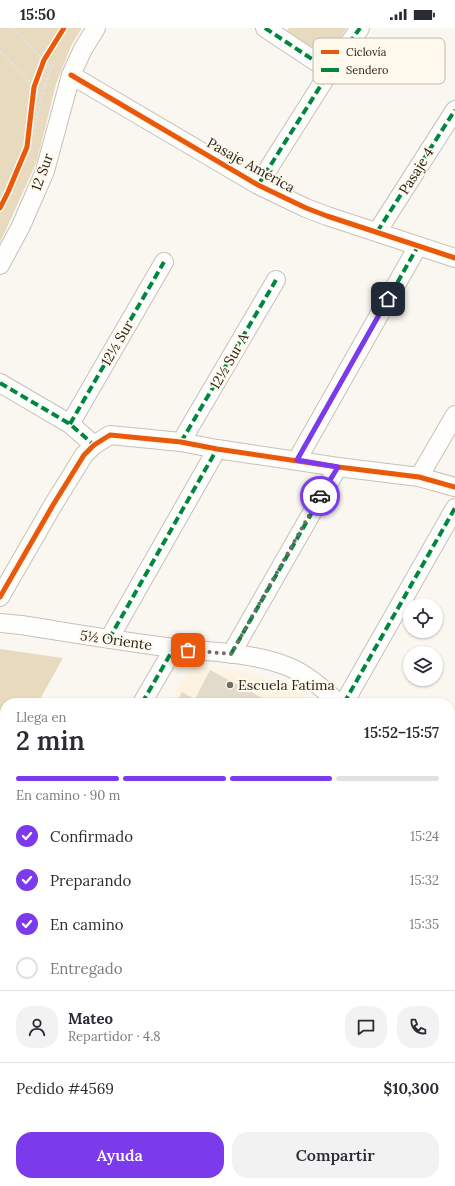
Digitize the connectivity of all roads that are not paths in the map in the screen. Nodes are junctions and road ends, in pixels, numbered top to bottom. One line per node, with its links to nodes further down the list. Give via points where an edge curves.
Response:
1 (96, 28): 6 (street, 12 Sur)
2 (360, 28): 4 (street)
3 (272, 30): 5 (street)
4 (353, 38)
5 (313, 58)
6 (71, 75): 9 (street, Pasaje América); 14 (street, 12 Sur, via 45,171 21,226)
7 (321, 84): 9 (street)
8 (455, 110): 10 (street, Pasaje 4)
9 (258, 185): 10 (street, Pasaje América, via 306,208)
10 (377, 232): 11 (street, Pasaje América)
11 (418, 246): 12 (street, Pasaje América); 22 (street)
12 (455, 258)
13 (164, 262): 18 (street, 12½ Sur)
14 (0, 265)
15 (276, 280): 19 (street, 12½ Sur A)
16 (0, 383): 18 (street)
17 (455, 415): 24 (street)
18 (70, 424): 20 (street)
19 (181, 442): 20 (street, via 110,435); 21 (street)
20 (94, 445): 27 (street, via 73,472)
21 (217, 449): 22 (street); 29 (street)
22 (297, 460): 23 (street)
23 (338, 467): 24 (street); 31 (street)
24 (419, 477): 25 (street)
25 (455, 487)
26 (455, 508): 34 (street)
27 (0, 597)
28 (0, 623): 29 (street, 5½ Oriente)
29 (109, 639): 30 (street, 5½ Oriente)
30 (174, 648): 31 (street, 5½ Oriente); 32 (street)
31 (231, 654): 33 (street, 5½ Oriente, via 289,667 316,682)
32 (145, 698)
33 (333, 698)
34 (347, 698)

